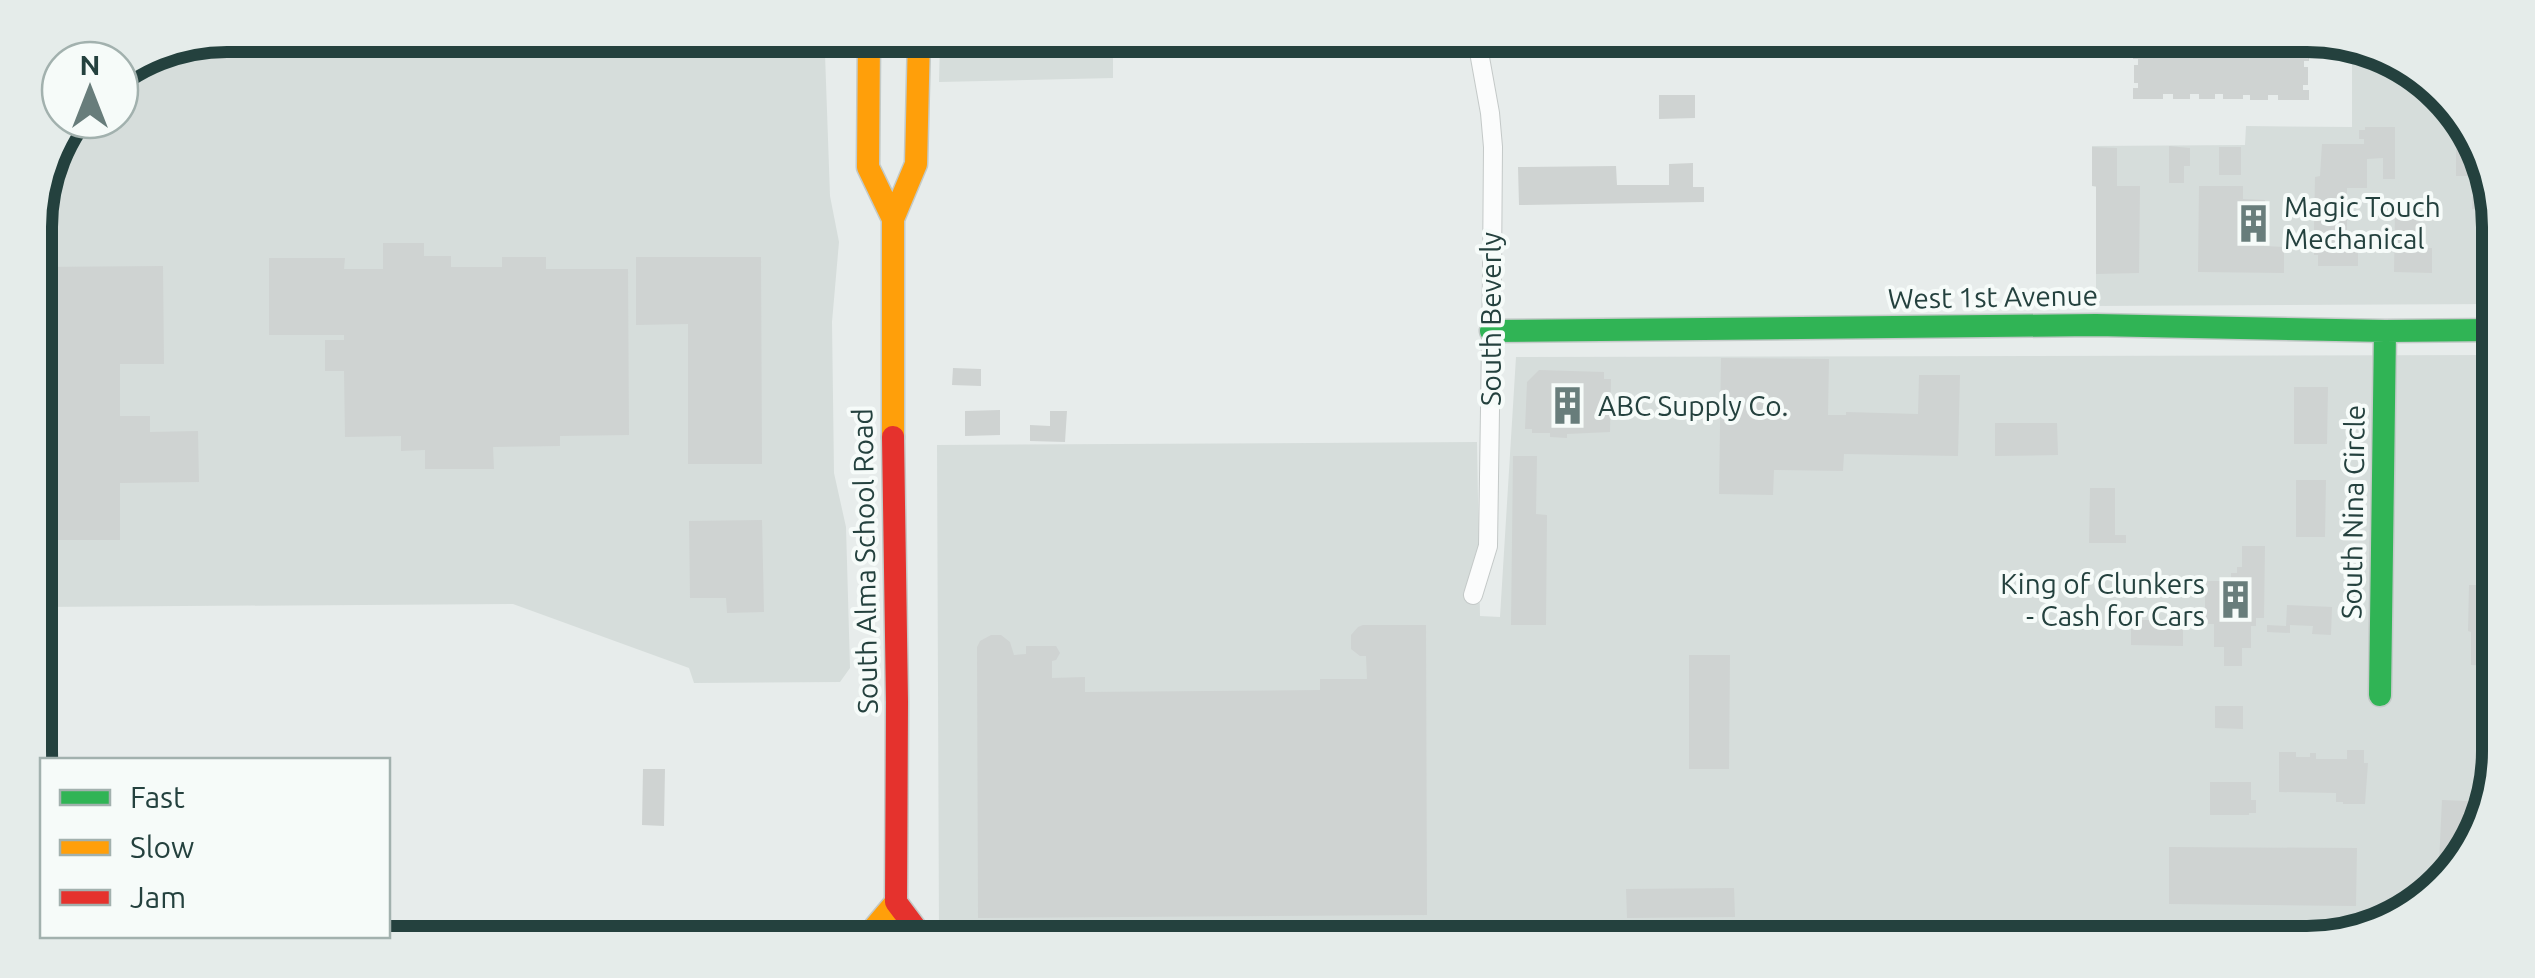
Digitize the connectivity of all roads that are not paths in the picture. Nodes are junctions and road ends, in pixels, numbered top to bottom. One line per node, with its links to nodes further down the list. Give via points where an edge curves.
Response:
1 (869, 52): 4 (street, South Alma School Road, via 868,167)
2 (920, 52): 4 (street, South Alma School Road, via 916,164)
3 (1479, 52): 5 (street, South Beverly, via 1493,148)
4 (893, 219): 10 (street, South Alma School Road)
5 (1491, 330): 6 (street, West 1st Avenue); 8 (street, South Beverly, via 1488,546)
6 (2385, 330): 7 (street, West 1st Avenue); 9 (street, South Nina Circle)
7 (2482, 330)
8 (1473, 595)
9 (2380, 695)
10 (896, 902): 11 (street); 12 (street)
11 (876, 926)
12 (914, 926)

